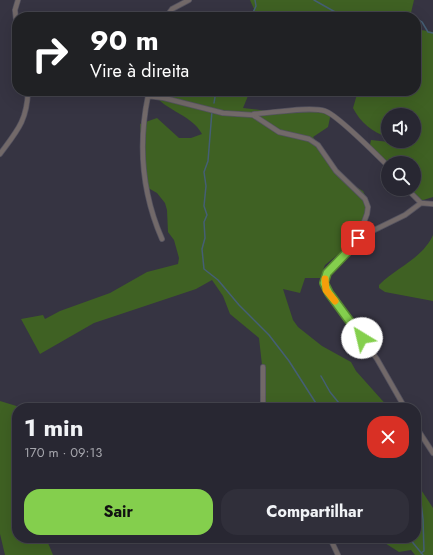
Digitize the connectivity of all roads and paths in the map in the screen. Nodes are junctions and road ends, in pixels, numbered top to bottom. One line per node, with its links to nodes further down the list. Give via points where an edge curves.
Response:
1 (18, 0): 3 (street)
2 (190, 0): 4 (street)
3 (15, 12)
4 (170, 12)
5 (28, 96): 9 (street, via 24,118)
6 (148, 96): 15 (street, via 143,123 144,175 149,202)
7 (156, 96): 8 (street, via 223,113)
8 (252, 114): 10 (street, via 325,111); 14 (street, via 279,132 306,138 315,143 336,171 365,199 367,214)
9 (0, 154)
10 (381, 159)
11 (414, 196): 12 (street)
12 (421, 203): 13 (street); 14 (street, via 405,215)
13 (433, 204)
14 (358, 238): 18 (street, via 327,273 325,286 379,361)
15 (162, 239)
16 (263, 367): 17 (street)
17 (263, 403)
18 (402, 403)
19 (421, 435): 20 (street)
20 (433, 454)
21 (332, 543): 22 (street)
22 (338, 555)

